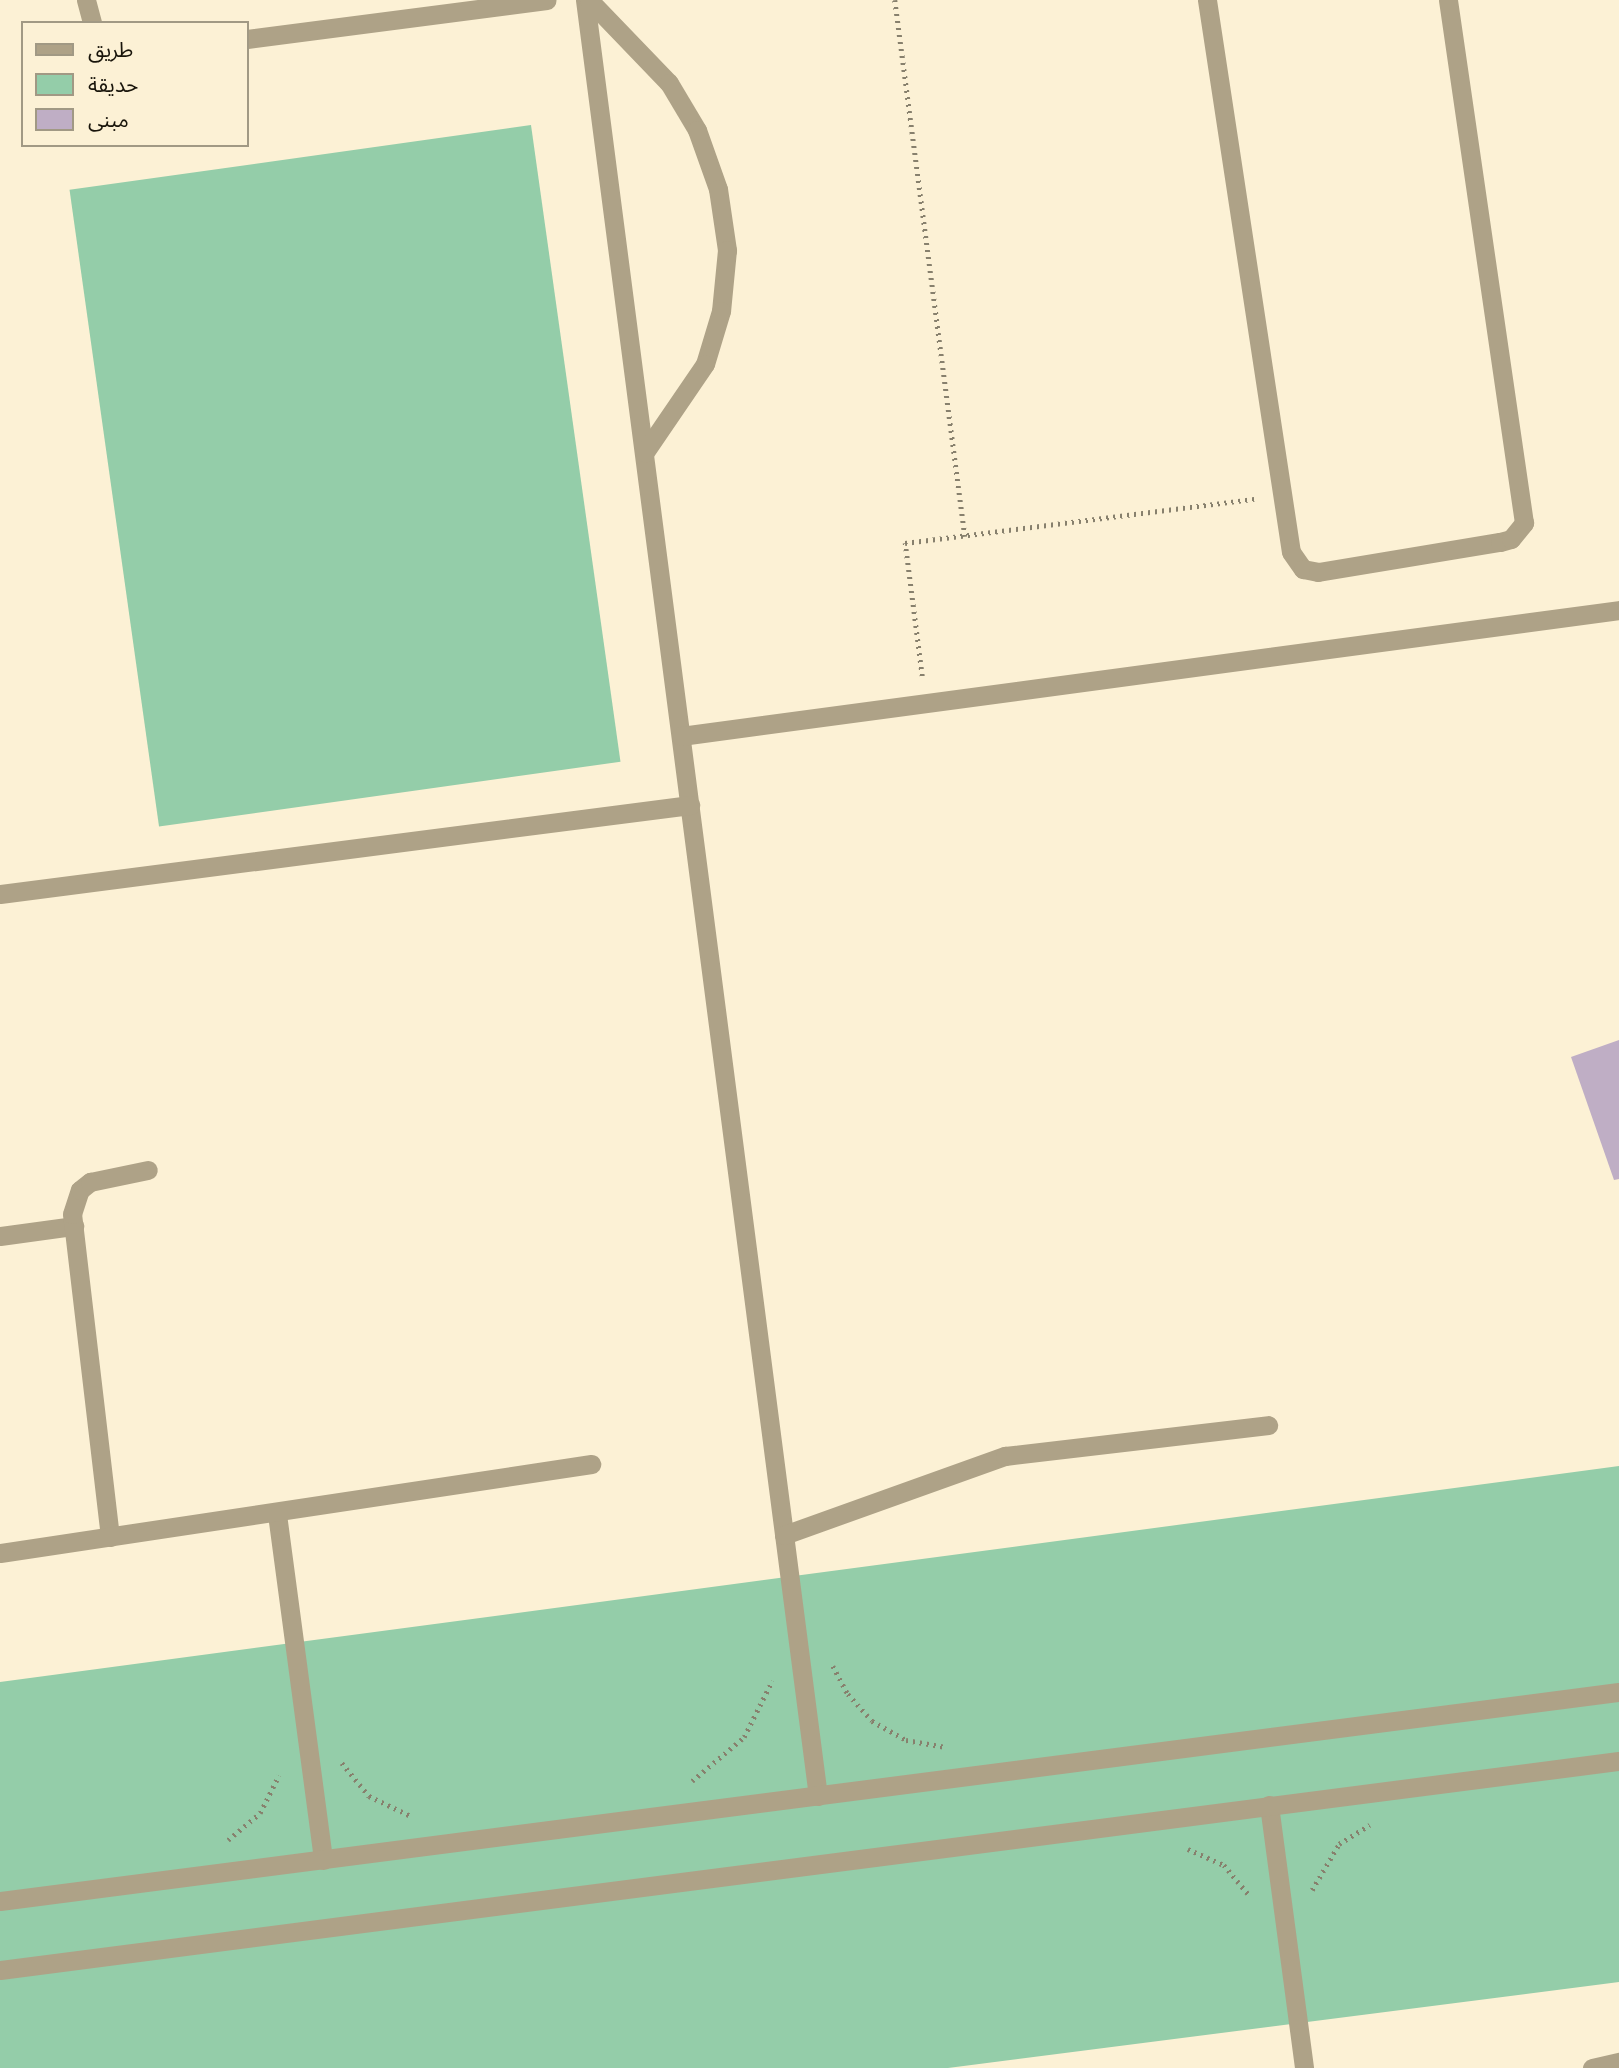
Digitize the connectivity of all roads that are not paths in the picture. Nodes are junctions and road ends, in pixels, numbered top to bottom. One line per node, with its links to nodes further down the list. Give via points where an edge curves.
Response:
1 (86, 0): 7 (street)
2 (546, 0): 6 (street)
3 (587, 0): 9 (street); 9 (street, via 668,83 697,130 718,188 727,250 721,311 705,364)
4 (1207, 0): 5 (street, via 1291,552 1310,572 1500,542 1511,539 1524,523)
5 (1448, 0)
6 (464, 5): 8 (street)
7 (91, 21)
8 (248, 39)
9 (645, 453): 11 (street)
10 (1619, 610): 11 (street)
11 (681, 736): 12 (street)
12 (690, 805): 13 (street); 20 (street)
13 (0, 894)
14 (148, 1170): 15 (street, via 90,1182 73,1202)
15 (74, 1226): 16 (street); 21 (street)
16 (0, 1236)
17 (1268, 1425): 20 (street, via 1005,1457)
18 (591, 1464): 19 (street, via 451,1482)
19 (277, 1514): 21 (street); 27 (street)
20 (784, 1535): 25 (street)
21 (110, 1538): 22 (street)
22 (0, 1553)
23 (1619, 1692): 25 (street)
24 (1619, 1761): 26 (street)
25 (818, 1796): 27 (street)
26 (1269, 1805): 29 (street); 31 (street)
27 (323, 1860): 28 (street)
28 (0, 1901)
29 (0, 1970)
30 (1619, 2062): 32 (street)
31 (1304, 2068)
32 (1592, 2068)

